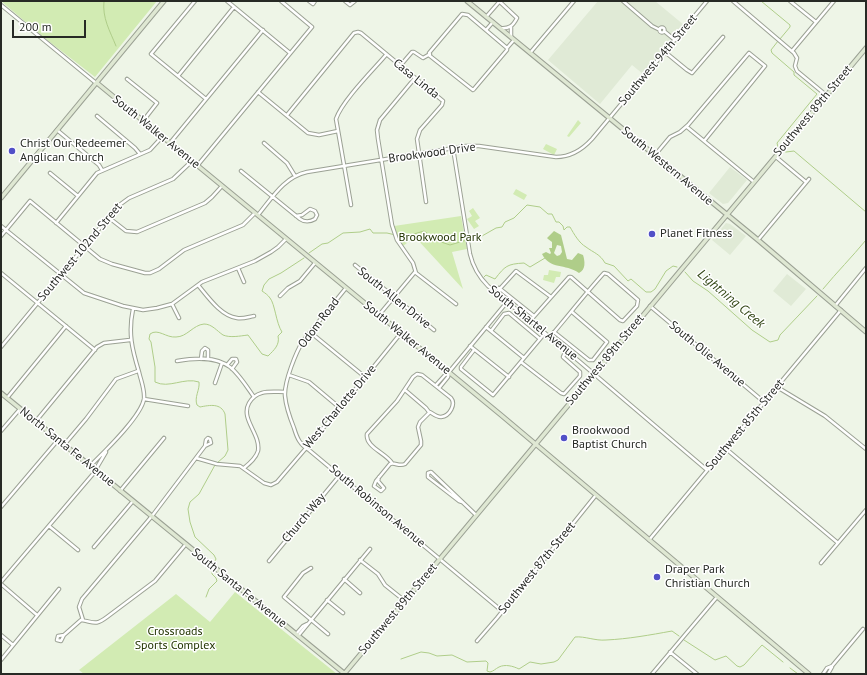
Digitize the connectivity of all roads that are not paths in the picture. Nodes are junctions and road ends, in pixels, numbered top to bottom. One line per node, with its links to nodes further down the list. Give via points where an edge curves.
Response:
1 (164, 1): 42 (main road)
2 (195, 1): 39 (street, via 152,54)
3 (227, 1): 19 (street)
4 (281, 1): 34 (street, via 312,27)
5 (309, 1): 6 (street, via 313,4)
6 (316, 1)
7 (345, 1): 8 (street, via 350,5)
8 (355, 1)
9 (467, 1): 17 (main road, South Western Avenue)
10 (499, 1): 20 (street); 23 (street, via 517,18)
11 (574, 1): 35 (street)
12 (623, 1): 29 (street, via 652,26 660,30 662,28)
13 (707, 1): 29 (street, Southwest 94th Street)
14 (733, 1): 32 (street)
15 (791, 1): 22 (street)
16 (834, 1): 22 (street)
17 (471, 3): 20 (main road, South Western Avenue)
18 (1, 5): 42 (street, South Walker Avenue)
19 (234, 7): 25 (street); 39 (street)
20 (486, 17): 21 (main road, South Western Avenue)
21 (493, 22): 24 (main road, South Western Avenue); 26 (street)
22 (816, 22): 32 (street)
23 (511, 27): 24 (street); 28 (street)
24 (500, 28): 28 (main road, South Western Avenue)
25 (263, 30): 34 (street); 45 (street)
26 (486, 30): 30 (street); 37 (street, via 468,15 462,14)
27 (723, 38): 33 (street, via 692,73)
28 (513, 39): 30 (street); 35 (main road, South Western Avenue)
29 (675, 40): 33 (street, Southwest 94th Street)
30 (507, 48): 37 (street, via 472,90)
31 (866, 48): 44 (main road, Southwest 89th Street)
32 (792, 51): 44 (street, via 797,57 797,72)
33 (665, 52): 48 (street, Southwest 94th Street)
34 (290, 53): 43 (street)
35 (530, 53): 48 (main road, South Western Avenue)
36 (386, 54): 38 (street, Casa Linda); 46 (street, Casa Linda, via 359,32 354,33); 52 (street, via 338,113)
37 (430, 54): 38 (street, via 423,58 412,52)
38 (400, 66): 41 (street, Casa Linda)
39 (178, 76): 45 (street)
40 (127, 78): 49 (street, via 157,103)
41 (415, 78): 59 (street, Casa Linda, via 443,102 418,133); 62 (street, via 379,122 377,130)
42 (96, 83): 49 (main road, South Walker Avenue); 51 (main road)
43 (258, 92): 46 (street); 64 (street)
44 (826, 95): 61 (main road, Southwest 89th Street)
45 (206, 99): 55 (street)
46 (287, 115): 52 (street, via 308,133 319,135)
47 (97, 116): 58 (street)
48 (609, 118): 57 (street, Brookwood Drive, via 586,146 565,156 479,146); 60 (main road, South Western Avenue)
49 (143, 121): 53 (main road, South Walker Avenue)
50 (687, 126): 54 (street); 54 (street, via 749,53 765,66); 60 (street, via 670,136)
51 (56, 130): 66 (street); 76 (main road)
52 (338, 131): 65 (street)
53 (162, 137): 55 (main road, South Walker Avenue); 58 (street, via 151,149)
54 (704, 141): 71 (street)
55 (170, 143): 63 (main road, South Walker Avenue)
56 (264, 143): 69 (street, via 288,163)
57 (452, 148): 59 (street, Brookwood Drive); 102 (street, South Shartel Avenue, via 472,261 483,282)
58 (140, 154): 66 (street)
59 (418, 154): 62 (street, Brookwood Drive); 77 (street, Casa Linda)
60 (654, 155): 80 (main road, South Western Avenue)
61 (775, 156): 71 (main road, Southwest 89th Street); 72 (street)
62 (382, 160): 65 (street, Brookwood Drive); 94 (street, via 394,232 413,263)
63 (192, 162): 64 (main road, South Walker Avenue); 82 (street, Southwest 102nd Street, via 173,179 122,202)
64 (197, 166): 73 (main road, South Walker Avenue)
65 (345, 166): 69 (street, Brookwood Drive); 78 (street)
66 (102, 170): 74 (street)
67 (242, 171): 75 (street)
68 (50, 172): 74 (street)
69 (295, 176): 75 (street, Brookwood Drive)
70 (809, 178): 72 (street)
71 (754, 182): 80 (main road, Southwest 89th Street)
72 (806, 182): 88 (street)
73 (222, 186): 79 (main road, South Walker Avenue); 82 (street, via 205,203 137,232 126,231)
74 (78, 196): 83 (street)
75 (273, 197): 79 (street, Brookwood Drive); 81 (street)
76 (1, 198)
77 (426, 202)
78 (351, 205)
79 (256, 214): 87 (main road, South Walker Avenue); 89 (street, Brookwood Drive, via 243,225 184,250 150,273 105,262)
80 (726, 214): 88 (main road, South Western Avenue); 110 (main road, Southwest 89th Street)
81 (296, 216): 81 (street, via 302,221 307,221 313,220 317,215 310,209)
82 (108, 217): 89 (street, Southwest 102nd Street)
83 (56, 223): 85 (street, Brookwood Drive, via 30,201); 89 (street, Brookwood Drive)
84 (1, 226): 85 (street)
85 (6, 230): 86 (street); 96 (street)
86 (1, 236)
87 (286, 239): 90 (main road, South Walker Avenue); 92 (street, via 275,250)
88 (758, 240): 111 (main road, South Western Avenue)
89 (84, 246): 96 (street, Southwest 102nd Street)
90 (315, 263): 99 (main road, South Walker Avenue); 103 (street, via 301,280)
91 (355, 265): 104 (street, South Allen Drive)
92 (238, 268): 97 (street); 98 (street)
93 (866, 268): 111 (street)
94 (415, 272): 104 (street); 109 (street)
95 (1, 273): 106 (street)
96 (60, 275): 106 (street, Southwest 102nd Street); 112 (street, via 89,296)
97 (244, 282)
98 (198, 285): 108 (street); 116 (street, via 228,315 239,318)
99 (346, 288): 115 (main road, South Walker Avenue); 124 (street, Odom Road)
100 (499, 288): 102 (street); 105 (street, via 516,271); 117 (street)
101 (588, 292): 101 (street, via 605,273 639,302 623,321); 105 (street, via 569,277); 114 (street)
102 (496, 293): 107 (street, South Shartel Avenue)
103 (280, 296)
104 (394, 297): 115 (street); 122 (street, South Allen Drive)
105 (551, 297): 117 (street)
106 (37, 302): 120 (street); 132 (street, Southwest 102nd Street)
107 (507, 302): 119 (street, South Shartel Avenue); 121 (street)
108 (172, 304): 112 (street, via 152,309); 118 (street)
109 (456, 304)
110 (650, 306): 147 (main road, Southwest 89th Street); 161 (street, South Olie Avenue)
111 (835, 306): 113 (main road, South Western Avenue)
112 (133, 308): 131 (street)
113 (840, 310): 126 (main road, South Western Avenue); 153 (street, Southwest 85th Street)
114 (572, 312): 125 (street); 125 (street, via 607,342 593,360)
115 (379, 315): 127 (main road, South Walker Avenue)
116 (254, 316)
117 (534, 316): 119 (street)
118 (179, 318)
119 (530, 321): 128 (street, South Shartel Avenue)
120 (66, 326): 134 (street); 159 (street)
121 (486, 327): 123 (street); 133 (street)
122 (434, 330)
123 (491, 331): 130 (street, via 504,314 509,313); 137 (street)
124 (310, 332): 148 (street, Odom Road, via 299,348); 149 (street)
125 (554, 332): 129 (street)
126 (866, 332)
127 (401, 333): 146 (main road, South Walker Avenue); 149 (street, West Charlotte Drive)
128 (545, 333): 129 (street, South Shartel Avenue); 130 (street)
129 (550, 337): 136 (street, South Shartel Avenue)
130 (540, 339): 137 (street)
131 (130, 340): 134 (street, via 104,343); 145 (street)
132 (1, 346)
133 (470, 346): 135 (street); 146 (street)
134 (95, 350): 166 (street)
135 (474, 350): 150 (street); 150 (street, via 461,367 468,377 493,396)
136 (566, 350): 141 (street, via 563,357 580,372 580,376 564,394); 147 (street, South Shartel Avenue)
137 (524, 358): 141 (street)
138 (201, 359): 139 (street); 139 (street, via 202,350 206,348); 140 (street)
139 (208, 359): 142 (street)
140 (177, 361)
141 (521, 362): 150 (street)
142 (222, 363): 143 (street); 151 (street)
143 (227, 365): 144 (street); 144 (street, via 232,359 236,359 237,362)
144 (232, 369): 158 (street)
145 (138, 371): 160 (street); 171 (street, via 114,380)
146 (448, 372): 152 (street); 154 (street, via 448,377); 170 (main road, South Walker Avenue)
147 (594, 374): 170 (main road, Southwest 89th Street); 182 (street, South Shartel Avenue)
148 (289, 375): 156 (street, Odom Road); 163 (street, via 309,382)
149 (365, 377): 163 (street, West Charlotte Drive)
150 (509, 377)
151 (215, 383)
152 (436, 385): 154 (street); 155 (street, via 424,375 417,374)
153 (777, 387): 161 (street, Southwest 85th Street); 175 (street, via 825,416)
154 (439, 388): 165 (street, via 451,398 454,403 452,408 440,417)
155 (405, 390): 165 (street); 178 (street, via 369,430 367,436 370,443)
156 (285, 392): 158 (street, via 264,392); 173 (street, Odom Road, via 295,432)
157 (1, 393): 159 (main road, North Santa Fe Avenue)
158 (254, 397): 180 (street, via 246,412 258,450 254,459)
159 (7, 398): 164 (main road, North Santa Fe Avenue)
160 (144, 399): 162 (street); 176 (street, via 139,412)
161 (764, 402): 174 (street, Southwest 85th Street)
162 (188, 406)
163 (340, 408): 173 (street, West Charlotte Drive)
164 (20, 409): 166 (main road, North Santa Fe Avenue); 167 (street)
165 (429, 412): 178 (street, via 418,426 421,441 419,448 405,464)
166 (36, 422): 169 (main road, North Santa Fe Avenue)
167 (1, 431)
168 (164, 438): 185 (street)
169 (58, 440): 171 (main road, North Santa Fe Avenue); 189 (street)
170 (536, 444): 187 (main road, South Walker Avenue); 191 (main road, Southwest 89th Street)
171 (64, 445): 179 (main road, North Santa Fe Avenue)
172 (205, 446): 177 (street)
173 (306, 448): 180 (street, West Charlotte Drive, via 278,481 271,485 258,480); 183 (street, South Robinson Avenue)
174 (725, 448): 182 (street, Southwest 85th Street); 195 (street)
175 (866, 449)
176 (107, 450): 179 (street); 181 (street)
177 (196, 458): 180 (street, via 213,464); 192 (street)
178 (392, 463): 184 (street)
179 (90, 466): 181 (main road, North Santa Fe Avenue)
180 (244, 468)
181 (95, 470): 185 (main road, North Santa Fe Avenue); 193 (street)
182 (707, 470): 194 (street, Southwest 85th Street)
183 (340, 476): 200 (street, South Robinson Avenue); 202 (street, Church Way)
184 (379, 477): 184 (street, via 374,486 381,491 384,488 378,481)
185 (120, 491): 188 (main road, North Santa Fe Avenue)
186 (452, 494): 186 (street, via 431,472 428,473 428,477); 191 (street)
187 (596, 495): 194 (main road, South Walker Avenue); 212 (street, Southwest 87th Street)
188 (133, 501): 192 (main road, South Santa Fe Avenue); 197 (street)
189 (1, 507)
190 (866, 510): 195 (street)
191 (476, 515): 200 (main road, Southwest 89th Street)
192 (152, 516): 196 (main road, South Santa Fe Avenue); 215 (street, via 82,599 79,607)
193 (49, 526): 199 (street); 206 (street)
194 (649, 540): 209 (main road, South Walker Avenue)
195 (838, 543): 203 (street)
196 (186, 544): 215 (street, via 155,581 107,618 95,623); 221 (main road, South Santa Fe Avenue)
197 (94, 547)
198 (370, 549): 201 (street)
199 (78, 550)
200 (440, 559): 211 (main road, Southwest 89th Street); 212 (street, South Robinson Avenue)
201 (360, 560): 205 (street); 211 (street, via 378,574 385,585)
202 (269, 561)
203 (821, 563)
204 (311, 568): 216 (street, via 303,573 284,597)
205 (344, 579): 208 (street); 210 (street)
206 (1, 583): 214 (street)
207 (59, 589): 214 (street)
208 (360, 593)
209 (717, 597): 224 (street); 230 (main road, South Walker Avenue)
210 (327, 600): 213 (street); 216 (street)
211 (404, 601): 227 (main road, Southwest 89th Street)
212 (502, 611): 222 (street, Southwest 87th Street)
213 (344, 614)
214 (37, 615): 223 (street)
215 (83, 620): 220 (street)
216 (311, 620): 218 (street); 221 (street)
217 (863, 629): 226 (street)
218 (328, 634)
219 (1, 635): 223 (street)
220 (64, 635)
221 (297, 635): 227 (main road, South Santa Fe Avenue)
222 (477, 640)
223 (13, 645): 225 (street)
224 (670, 652): 228 (street); 229 (street)
225 (1, 660)
226 (832, 666): 231 (street); 232 (street)
227 (345, 674)
228 (652, 674)
229 (697, 674)
230 (809, 674)
231 (823, 674)
232 (828, 674)

